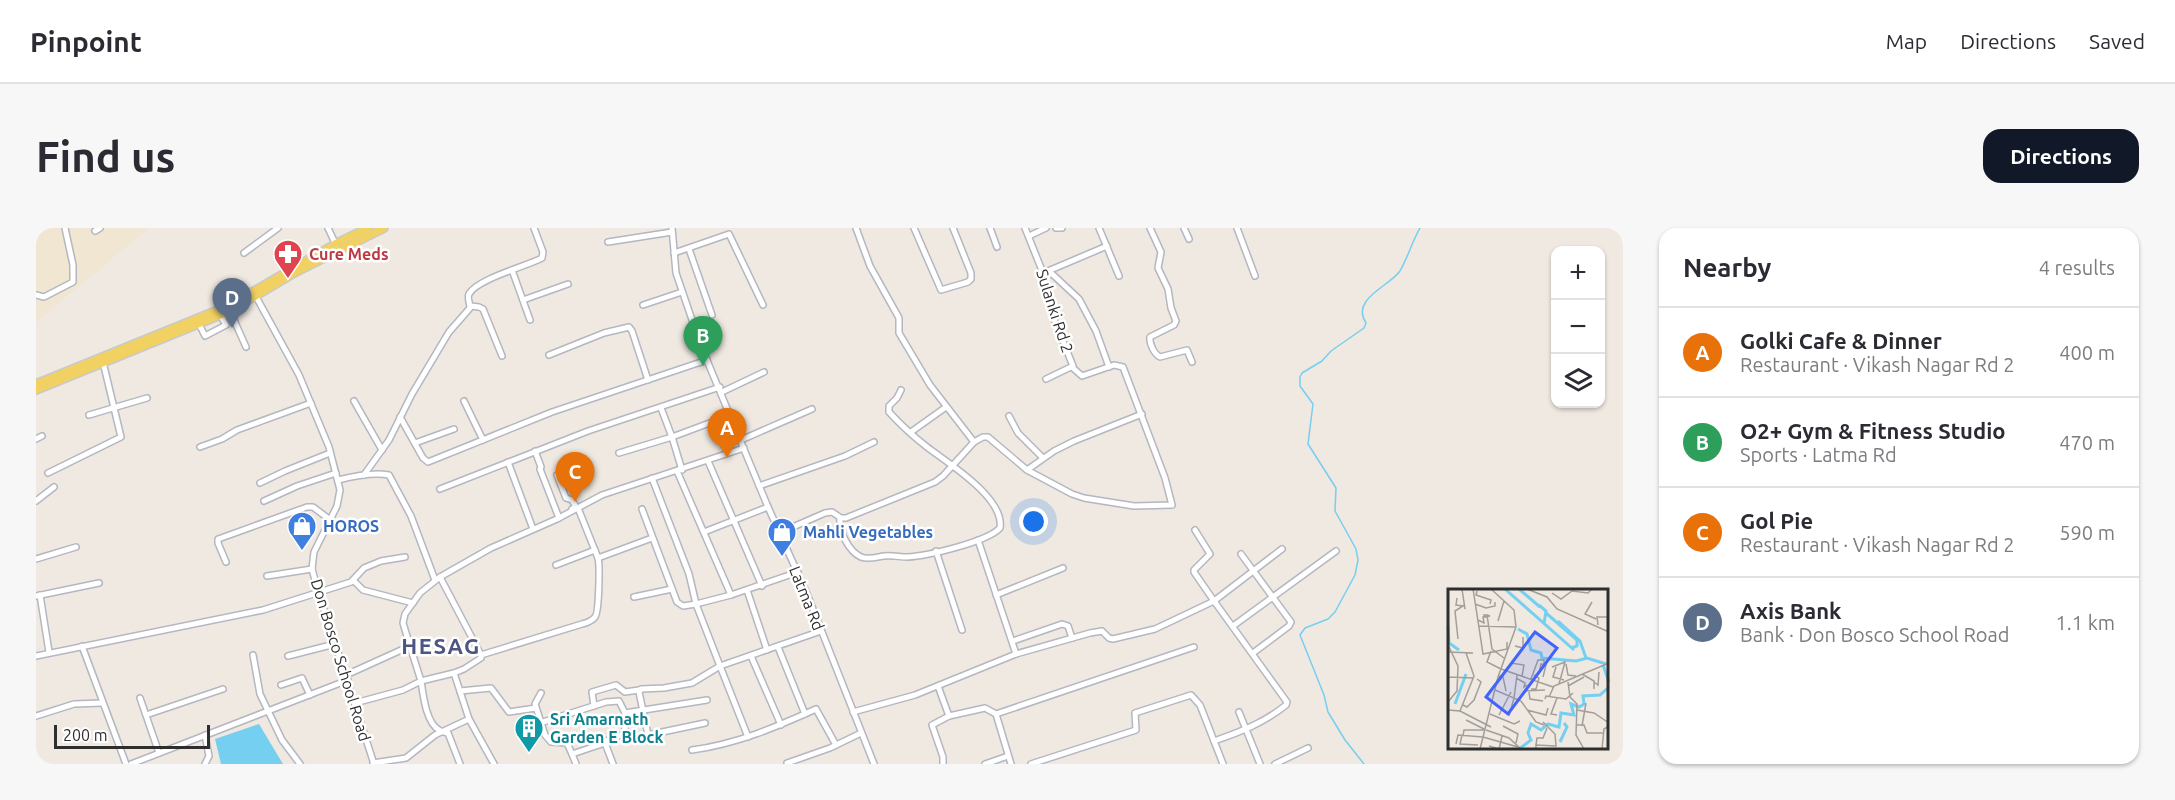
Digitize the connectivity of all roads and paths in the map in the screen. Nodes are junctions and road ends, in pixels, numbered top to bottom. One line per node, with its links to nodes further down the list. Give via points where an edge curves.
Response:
1 (65, 228): 36 (street, via 73,282 44,297)
2 (278, 228): 28 (street)
3 (327, 228): 24 (street)
4 (368, 228): 24 (main road)
5 (384, 228): 24 (main road)
6 (534, 228): 29 (street, via 542,258)
7 (855, 228): 65 (street, via 870,266 899,318 900,333)
8 (914, 228): 9 (street, via 940,289 971,279)
9 (953, 228)
10 (990, 228): 25 (street)
11 (1025, 228): 20 (street, Sulanki Rd 2)
12 (1046, 228): 20 (street)
13 (1056, 228): 14 (street)
14 (1062, 228)
15 (1099, 228): 23 (street)
16 (1150, 228): 51 (street, via 1161,252 1158,268 1176,321 1150,337 1150,343 1160,357 1187,350)
17 (1184, 228): 21 (street)
18 (1237, 228): 32 (street)
19 (672, 230): 22 (street); 27 (street, Latma Rd)
20 (1029, 236): 30 (street, Sulanki Rd 2)
21 (1189, 239)
22 (608, 242)
23 (1107, 246): 30 (street); 31 (street)
24 (336, 247): 35 (main road)
25 (997, 247)
26 (689, 249): 27 (street); 38 (street, via 729,234); 43 (street)
27 (674, 253): 34 (street, Latma Rd)
28 (244, 254)
29 (512, 270): 37 (street); 39 (street, via 470,292)
30 (1046, 272): 52 (street, via 1079,299 1094,325); 53 (street, Sulanki Rd 2, via 1053,314)
31 (1119, 276)
32 (1255, 276)
33 (568, 284): 37 (street)
34 (682, 292): 40 (street); 49 (street, Latma Rd)
35 (254, 294): 41 (main road); 57 (main road); 64 (street, Don Bosco School Road)
36 (36, 296)
37 (523, 300): 44 (street)
38 (763, 305)
39 (471, 306): 48 (street, via 483,309); 73 (street, via 448,332)
40 (644, 306)
41 (230, 311): 42 (main road); 46 (street)
42 (220, 315): 45 (main road); 45 (street, via 226,325 205,336)
43 (712, 315)
44 (531, 320)
45 (199, 324): 50 (main road)
46 (246, 347)
47 (549, 355): 56 (street, via 629,327)
48 (502, 356)
49 (706, 360): 56 (street); 58 (street, Latma Rd)
50 (103, 362): 59 (main road); 66 (street)
51 (1192, 362)
52 (1109, 367): 53 (street, via 1082,376); 69 (street, via 1123,367)
53 (1073, 368): 55 (street, Sulanki Rd 2)
54 (764, 372): 58 (street)
55 (1046, 379)
56 (648, 380): 77 (street)
57 (36, 384)
58 (721, 389): 67 (street); 71 (street, Latma Rd)
59 (36, 390)
60 (901, 390): 75 (street, via 888,410)
61 (147, 398): 66 (street)
62 (354, 400): 84 (street)
63 (464, 401): 77 (street)
64 (311, 403): 82 (street); 86 (street, Don Bosco School Road)
65 (946, 407): 75 (street); 80 (street)
66 (114, 408): 70 (street); 95 (street, via 121,437)
67 (661, 408): 76 (street); 85 (street)
68 (812, 409): 78 (street)
69 (1142, 414): 88 (street); 93 (street, via 1173,504 1170,507 1084,498)
70 (89, 415)
71 (731, 415): 76 (street); 78 (street, Latma Rd)
72 (1009, 416): 88 (street, via 1018,433)
73 (400, 417): 81 (street); 84 (street)
74 (454, 429): 81 (street)
75 (911, 432): 91 (street)
76 (672, 437): 87 (street); 92 (street)
77 (483, 440): 81 (street, via 428,462)
78 (741, 440): 83 (street, Latma Rd)
79 (874, 442): 101 (street)
80 (974, 442): 91 (street); 93 (street, via 988,437)
81 (415, 443)
82 (200, 447)
83 (744, 448): 89 (street); 101 (street, Latma Rd)
84 (382, 450): 96 (street)
85 (535, 451): 90 (street); 109 (street)
86 (330, 453): 94 (street, Don Bosco School Road); 100 (street)
87 (619, 453)
88 (1043, 458): 93 (street)
89 (708, 461): 92 (street); 112 (street)
90 (508, 462): 103 (street); 113 (street)
91 (953, 464): 110 (street, via 935,482); 118 (street, via 978,486 1000,520 998,531)
92 (679, 470): 98 (street); 115 (street)
93 (1028, 471)
94 (336, 472): 99 (street, Don Bosco School Road); 105 (street)
95 (48, 473)
96 (364, 475): 99 (street); 137 (street, via 389,475 411,516)
97 (557, 475): 108 (street, via 566,498 573,500 576,507 571,509)
98 (652, 478): 108 (street, via 618,488); 150 (street)
99 (338, 480): 111 (street, Don Bosco School Road, via 340,497)
100 (260, 483)
101 (759, 486): 106 (street, Latma Rd)
102 (54, 487): 104 (street)
103 (440, 489)
104 (36, 501)
105 (264, 501)
106 (768, 507): 112 (street); 116 (street, Latma Rd)
107 (642, 509): 117 (street)
108 (575, 510): 109 (street); 121 (street)
109 (559, 518): 113 (street)
110 (840, 518): 116 (street, via 832,512 825,513); 122 (street, via 847,542 861,557 910,557)
111 (329, 519): 128 (street, via 307,507 221,538 218,543); 131 (street, Don Bosco School Road, via 314,552)
112 (733, 520): 115 (street); 139 (street)
113 (533, 529): 135 (street)
114 (1194, 531): 148 (street, via 1210,554 1194,572)
115 (704, 532): 144 (street)
116 (779, 533): 133 (street, Latma Rd)
117 (652, 538): 126 (street); 140 (street)
118 (978, 540): 122 (street); 145 (street)
119 (76, 547): 127 (street)
120 (1282, 549): 132 (street)
121 (595, 550): 126 (street); 129 (street)
122 (936, 551): 152 (street)
123 (1336, 551): 147 (street)
124 (1241, 554): 132 (street)
125 (405, 557): 136 (street, via 368,566)
126 (598, 558): 166 (street, via 598,612 594,618)
127 (36, 560)
128 (226, 562)
129 (556, 565)
130 (1063, 568): 145 (street)
131 (312, 569): 134 (street); 142 (street, Don Bosco School Road)
132 (1254, 571): 147 (street); 148 (street)
133 (798, 572): 139 (street); 153 (street, Latma Rd)
134 (267, 576)
135 (441, 576): 137 (street); 166 (street)
136 (353, 580): 142 (street); 149 (street, via 363,590)
137 (435, 580): 149 (street)
138 (99, 583): 143 (street)
139 (762, 586): 141 (street)
140 (672, 589): 146 (street); 150 (street, via 680,606)
141 (747, 590): 144 (street); 161 (street)
142 (318, 591): 156 (street, Don Bosco School Road); 157 (street, via 254,612)
143 (38, 595): 162 (street)
144 (731, 595): 150 (street)
145 (996, 595): 155 (street)
146 (634, 597)
147 (1273, 597): 151 (street); 163 (street, via 1291,624)
148 (1214, 601): 151 (street); 154 (street, via 1148,631 1113,639 1101,630)
149 (413, 603): 158 (street, via 403,623)
150 (696, 604): 170 (street)
151 (1233, 626): 163 (street)
152 (962, 630)
153 (820, 631): 159 (street); 189 (street, Latma Rd)
154 (1072, 638): 155 (street, via 1068,626 1062,624); 164 (street)
155 (1013, 641): 164 (street)
156 (335, 644): 168 (street); 172 (street, Don Bosco School Road)
157 (82, 646): 162 (street); 183 (street)
158 (410, 646): 172 (street); 173 (street)
159 (778, 647): 161 (street); 192 (street)
160 (1194, 647): 193 (street)
161 (768, 650): 169 (street)
162 (49, 652): 167 (street)
163 (1253, 653): 201 (street, via 1287,702 1267,719)
164 (1016, 654): 175 (street)
165 (253, 655): 188 (street, via 257,686)
166 (481, 655): 171 (street)
167 (36, 656)
168 (288, 656)
169 (751, 656): 170 (street); 200 (street)
170 (720, 666): 177 (street, via 692,683); 205 (street)
171 (454, 674): 173 (street); 178 (street)
172 (347, 678): 180 (street); 184 (street, Don Bosco School Road)
173 (421, 681): 184 (street, via 404,690); 202 (street, via 430,718 439,731)
174 (281, 685): 180 (street, via 302,678)
175 (938, 686): 189 (street); 196 (street)
176 (223, 689): 194 (street)
177 (639, 690): 185 (street, via 625,692 616,685 592,692); 187 (street)
178 (460, 691): 186 (street, via 491,688 509,712); 197 (street)
179 (541, 693): 186 (street)
180 (310, 695): 188 (street)
181 (140, 698): 194 (street)
182 (707, 700): 187 (street)
183 (102, 703): 195 (street, via 74,704); 215 (street)
184 (355, 703): 219 (street, Don Bosco School Road)
185 (594, 706): 191 (street, via 619,700); 198 (street)
186 (536, 708): 198 (street)
187 (642, 710): 191 (street); 199 (street, via 649,736)
188 (267, 711): 204 (street); 218 (street)
189 (853, 712): 203 (street, Latma Rd)
190 (1239, 712): 201 (street)
191 (625, 713): 207 (street, via 625,733)
192 (805, 714): 200 (street); 208 (street, via 817,709)
193 (996, 714): 196 (street, via 985,708); 213 (street)
194 (146, 715): 211 (street)
195 (36, 716)
196 (949, 716): 225 (street, via 932,725)
197 (469, 719): 202 (street); 221 (street)
198 (540, 723): 212 (street, via 548,740 567,743)
199 (705, 723)
200 (781, 725): 205 (street)
201 (1246, 729): 206 (street); 230 (street)
202 (444, 731): 219 (street, via 406,758); 220 (street)
203 (861, 734): 208 (street); 224 (street, Latma Rd)
204 (205, 735): 211 (street); 217 (street, via 209,756)
205 (748, 737): 210 (street)
206 (1214, 741): 228 (street, via 1200,705 1190,695 1135,713 1134,731); 229 (street)
207 (605, 743): 212 (street); 223 (street)
208 (836, 745): 214 (street)
209 (1308, 748): 231 (street)
210 (692, 750)
211 (159, 753): 216 (street)
212 (572, 754): 222 (street)
213 (1008, 756): 226 (street); 227 (street)
214 (788, 763)
215 (126, 764)
216 (131, 764)
217 (205, 764)
218 (300, 764)
219 (374, 764)
220 (460, 764)
221 (494, 764)
222 (576, 764)
223 (613, 764)
224 (874, 764)
225 (943, 764)
226 (985, 764)
227 (1011, 764)
228 (1031, 764)
229 (1223, 764)
230 (1260, 764)
231 (1275, 764)

